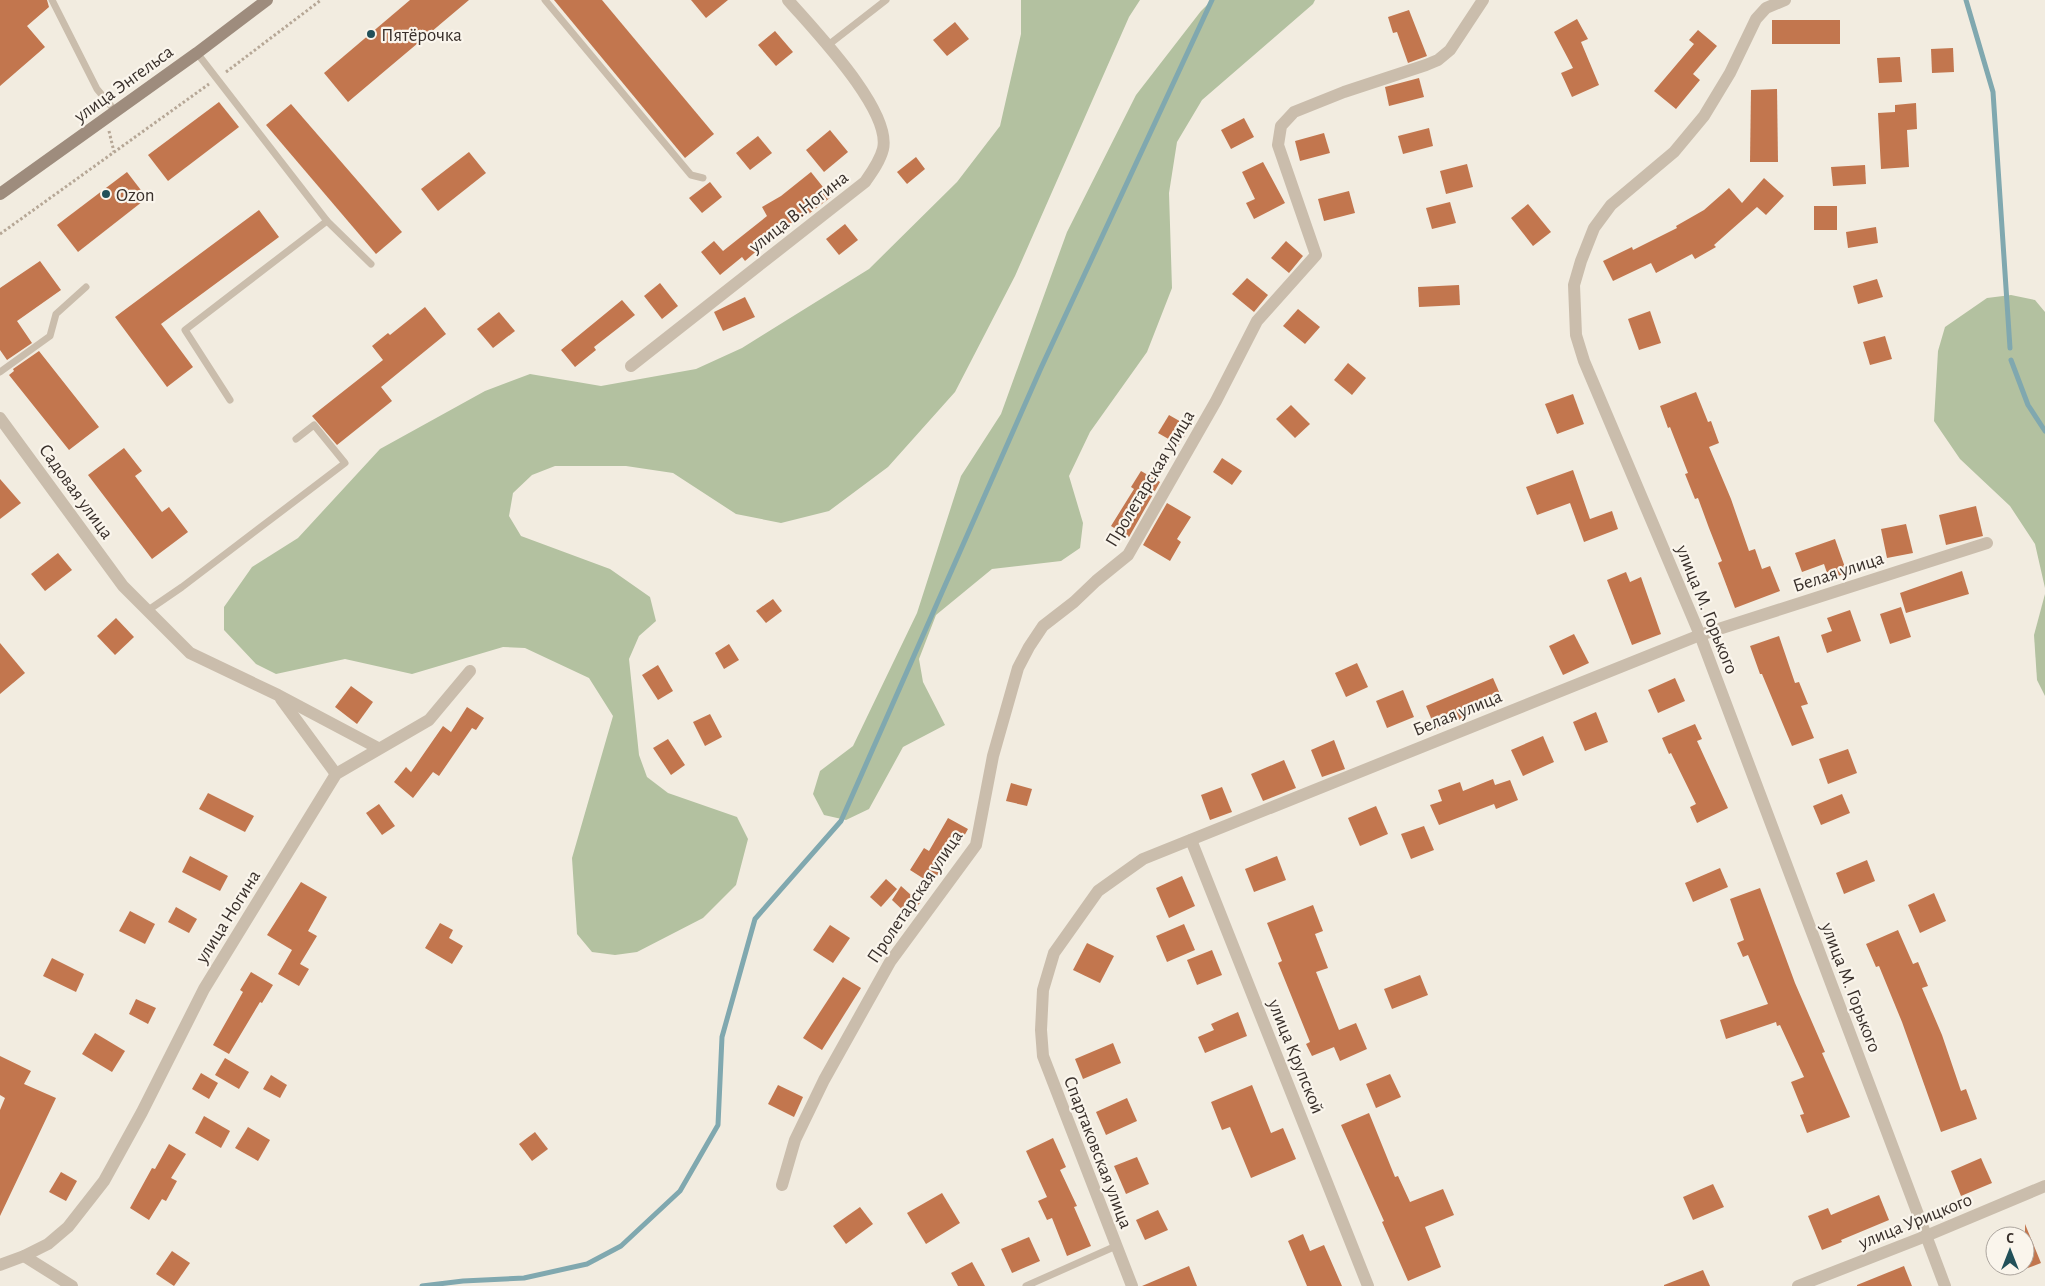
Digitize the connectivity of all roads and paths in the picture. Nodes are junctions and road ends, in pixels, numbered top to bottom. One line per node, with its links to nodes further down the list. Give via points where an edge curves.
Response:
1 (52, 0): 12 (lane, via 98,89)
2 (266, 0): 10 (main road, улица Энгельса)
3 (321, 0): 11 (path)
4 (546, 0): 13 (lane, via 691,175)
5 (788, 0): 9 (street, улица В.Ногина)
6 (886, 0): 9 (lane)
7 (1483, 0): 33 (street, Пролетарская улица, via 1450,50 1438,60 1294,112 1281,126 1278,145 1316,255 1257,321 1216,401 1128,555 1043,626 1030,647 1018,668 993,756 976,845 890,962 824,1080 795,1140)
8 (1785, 0): 26 (street, улица М. Горького, via 1766,8 1756,19 1708,110 1674,152 1611,205 1594,228 1574,285 1576,335 1584,361)
9 (827, 46): 19 (street, улица В.Ногина, via 850,73 880,122 883,147 876,166 864,182)
10 (197, 53): 11 (lane); 12 (main road, улица Энгельса)
11 (217, 78): 15 (lane); 16 (path)
12 (116, 112): 14 (main road, улица Энгельса)
13 (703, 178)
14 (0, 194)
15 (327, 221): 17 (lane); 21 (lane, via 185,330)
16 (0, 234)
17 (371, 264)
18 (86, 287): 20 (lane, via 56,314 50,336)
19 (631, 366)
20 (0, 372)
21 (230, 400)
22 (0, 418): 25 (street, Садовая улица, via 123,586)
23 (296, 438): 25 (lane, via 314,425 345,463)
24 (1987, 543): 26 (street, Белая улица)
25 (147, 611): 28 (street, Садовая улица, via 190,653)
26 (1700, 635): 31 (street, Белая улица); 35 (street, улица М. Горького)
27 (470, 671): 29 (street, улица Ногина, via 429,720)
28 (278, 695): 29 (street, Садовая улица); 30 (street)
29 (378, 748): 30 (street, улица Ногина)
30 (336, 774): 37 (street, улица Ногина, via 204,989 104,1181 68,1227 48,1244)
31 (1190, 840): 32 (street, Белая улица, via 1143,859 1098,891 1054,953 1043,990); 42 (street, улица Крупской)
32 (1041, 1030): 36 (street, Спартаковская улица, via 1043,1056 1050,1078)
33 (782, 1185)
34 (2045, 1186): 35 (street, улица Урицкого)
35 (1926, 1236): 43 (street, улица Урицкого); 44 (street, улица М. Горького)
36 (1116, 1246): 40 (lane); 41 (street, Спартаковская улица)
37 (24, 1256): 38 (street, улица Ногина); 39 (street)
38 (0, 1265)
39 (72, 1286)
40 (1026, 1286)
41 (1132, 1286)
42 (1368, 1286)
43 (1798, 1286)
44 (1945, 1286)

